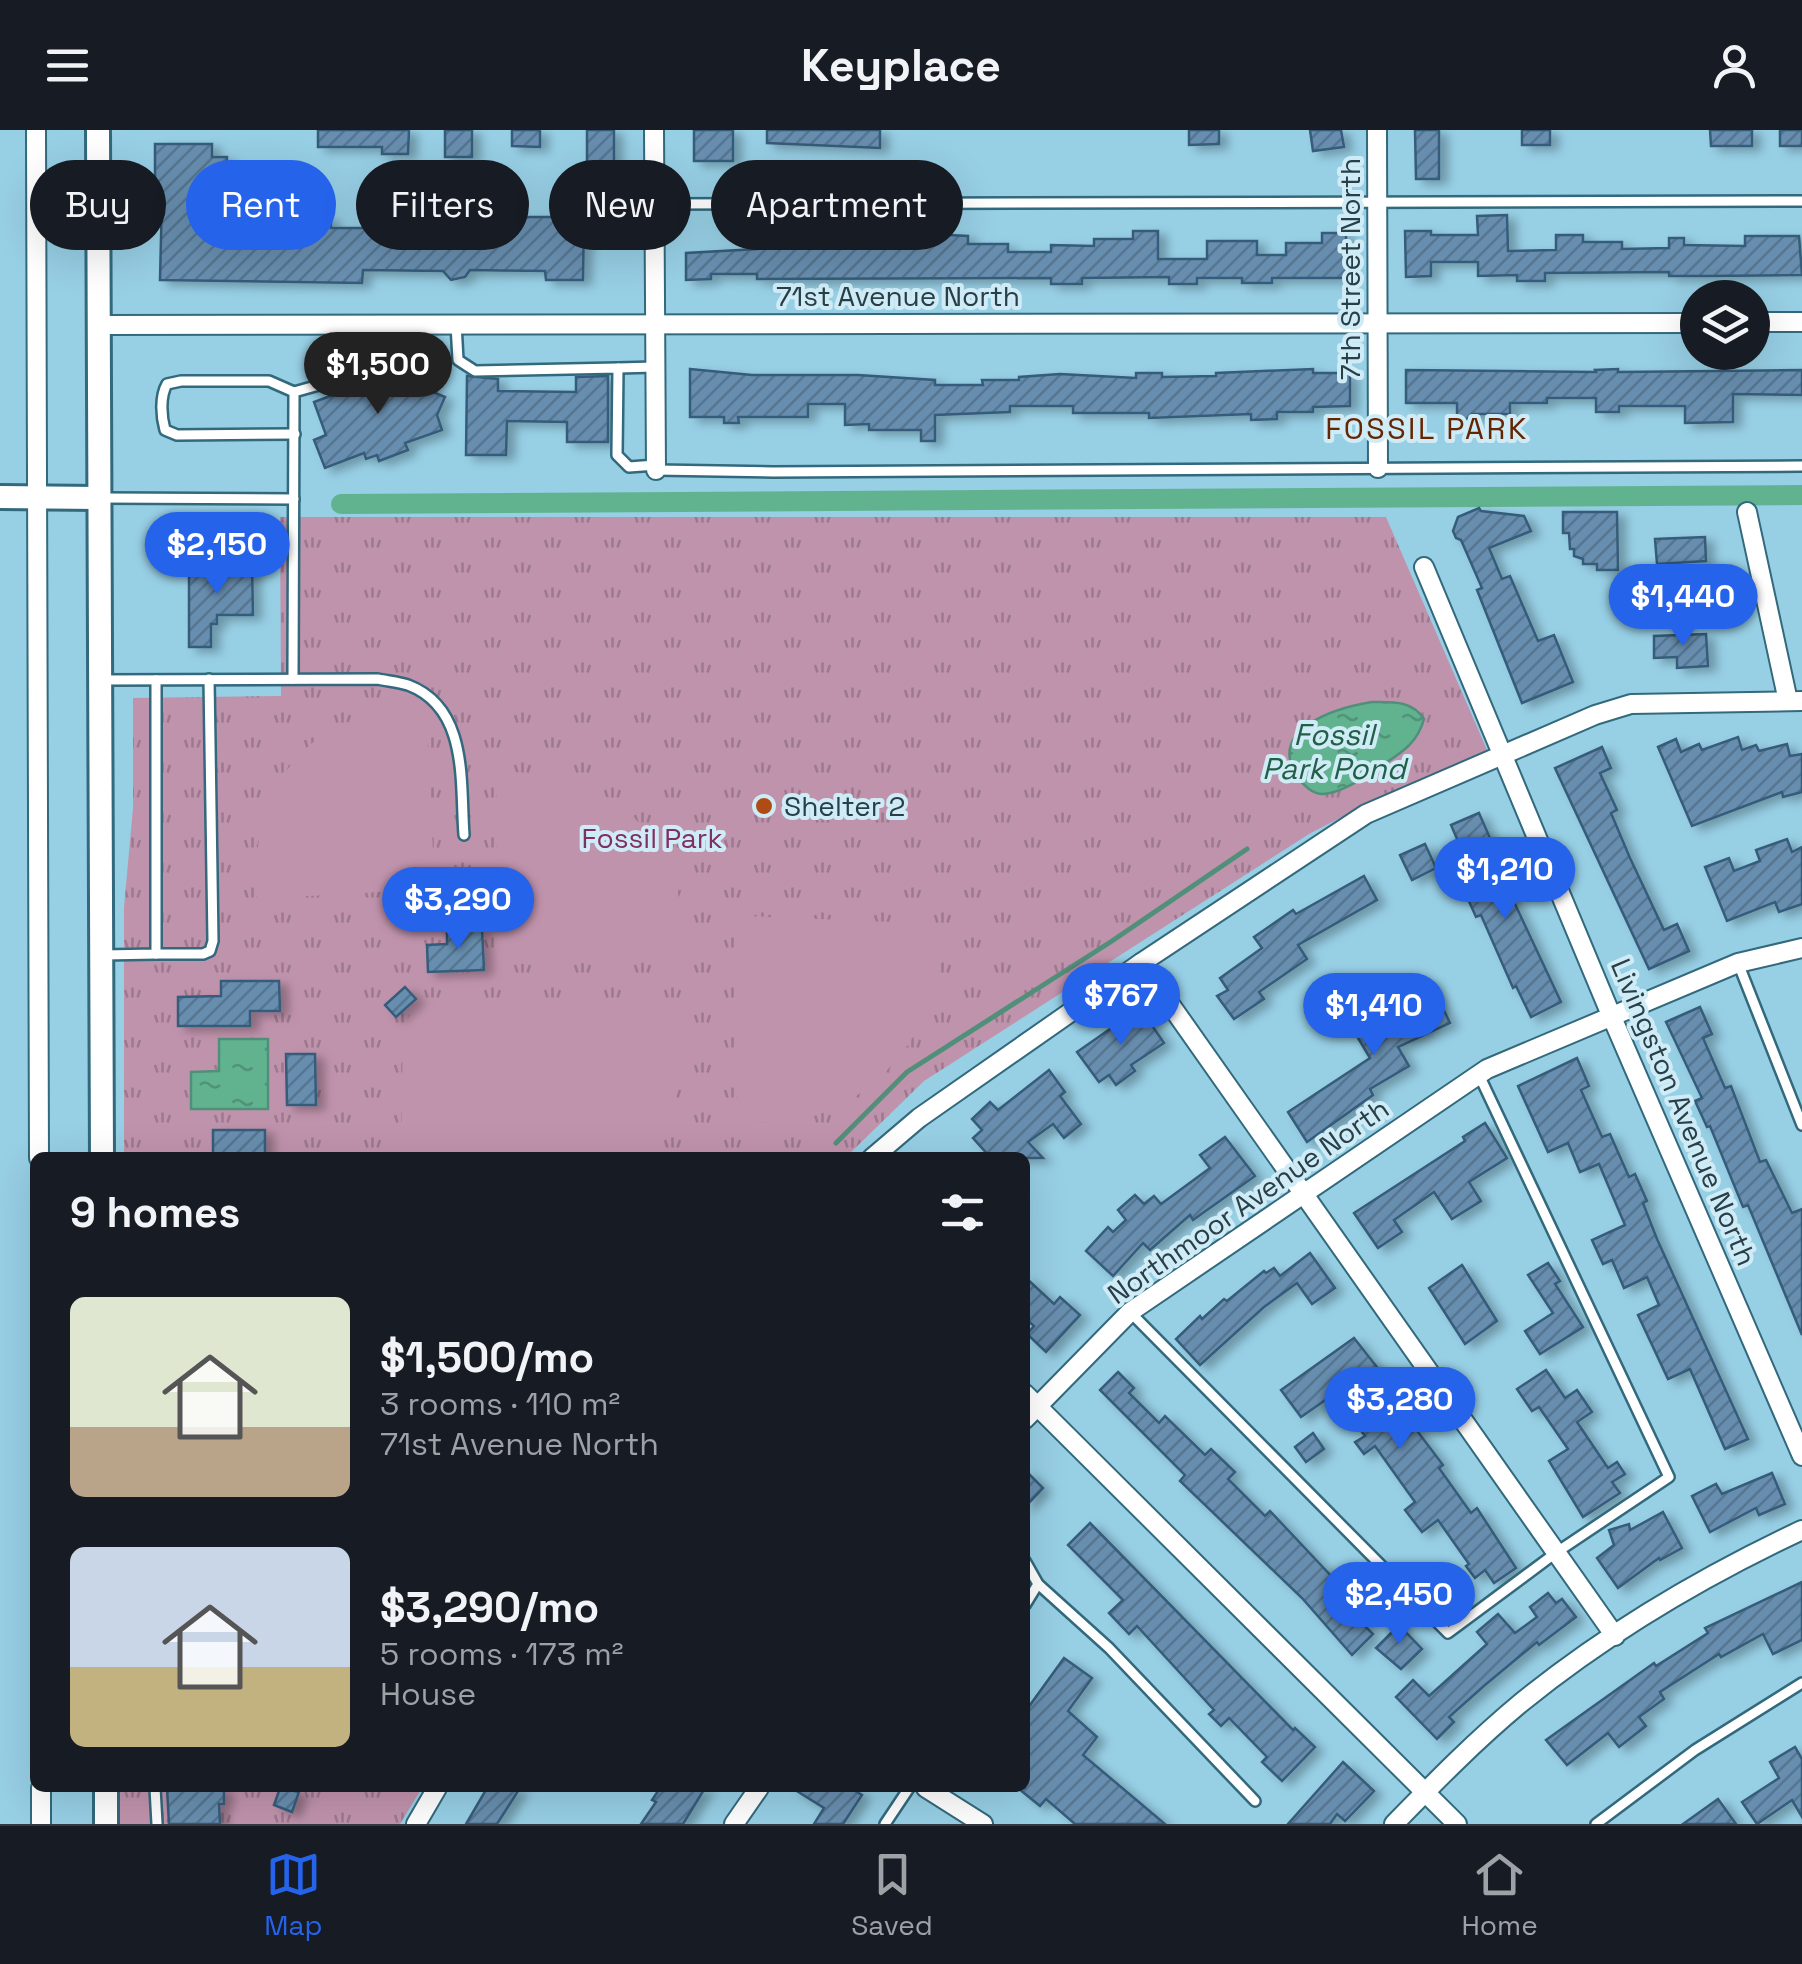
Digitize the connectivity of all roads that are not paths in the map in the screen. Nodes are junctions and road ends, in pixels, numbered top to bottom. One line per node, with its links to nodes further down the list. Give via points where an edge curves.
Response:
1 (36, 130): 26 (street)
2 (98, 130): 17 (main road)
3 (654, 130): 5 (street)
4 (1376, 130): 7 (street, 7th Street North)
5 (654, 160)
6 (1802, 201): 7 (lane)
7 (1377, 203): 8 (lane); 16 (street, 7th Street North)
8 (691, 204)
9 (654, 250): 15 (street)
10 (1770, 322): 11 (street)
11 (1802, 322)
12 (1680, 323): 16 (street, 71st Avenue North)
13 (379, 324): 14 (street, 71st Avenue North); 17 (street, 71st Avenue North); 20 (lane, via 372,364)
14 (456, 324): 15 (street, 71st Avenue North); 19 (lane, via 458,360 475,371)
15 (655, 324): 16 (street, 71st Avenue North); 18 (street)
16 (1379, 324): 24 (street, 7th Street North)
17 (99, 325): 27 (main road)
18 (656, 367): 19 (lane); 23 (street)
19 (618, 368): 23 (lane, via 617,455 629,466)
20 (294, 392): 21 (lane); 21 (lane, via 269,381 181,380 163,392 162,421 177,436)
21 (295, 434): 28 (lane)
22 (1802, 466): 24 (lane)
23 (656, 468): 24 (lane)
24 (1378, 468)
25 (0, 497): 26 (main road)
26 (37, 497): 27 (main road); 46 (street)
27 (98, 498): 28 (lane); 33 (main road)
28 (294, 500): 32 (lane)
29 (1746, 512): 35 (street)
30 (1424, 567): 36 (street, Livingston Avenue North)
31 (209, 679): 32 (lane); 34 (lane); 39 (lane, via 214,941 203,954)
32 (293, 679): 37 (lane, via 378,679 410,686 433,701 458,745)
33 (99, 680): 34 (lane); 40 (main road)
34 (156, 680): 39 (lane)
35 (1795, 701): 36 (street, via 1631,704)
36 (1504, 754): 41 (street, via 1366,814); 43 (street, Livingston Avenue North)
37 (464, 836)
38 (1802, 948): 42 (street, Northmoor Avenue North)
39 (156, 954): 40 (lane)
40 (101, 955): 47 (main road)
41 (1141, 963): 48 (street); 49 (street)
42 (1738, 963): 43 (street, Northmoor Avenue North); 45 (lane)
43 (1611, 1015): 44 (street, Northmoor Avenue North); 53 (street, Livingston Avenue North)
44 (1478, 1075): 49 (street, Northmoor Avenue North); 55 (lane, via 1670,1477)
45 (1802, 1125)
46 (39, 1152)
47 (102, 1152)
48 (879, 1152)
49 (1304, 1194): 50 (street, Northmoor Avenue North); 55 (street)
50 (1130, 1312): 51 (street, Northmoor Avenue North); 55 (lane, via 1448,1632)
51 (1030, 1405)
52 (1030, 1407): 68 (street)
53 (1802, 1456)
54 (1802, 1530): 59 (street)
55 (1556, 1552): 59 (street)
56 (1030, 1570): 57 (lane)
57 (1038, 1584): 58 (lane); 69 (lane)
58 (1030, 1597)
59 (1615, 1636): 68 (street, via 1524,1701)
60 (1802, 1683): 79 (lane, via 1694,1750)
61 (41, 1792): 70 (street)
62 (106, 1792): 71 (main road)
63 (155, 1792): 72 (lane)
64 (436, 1792): 73 (street)
65 (755, 1792): 74 (street)
66 (906, 1792): 75 (lane)
67 (932, 1792): 76 (street)
68 (1426, 1792): 77 (street); 78 (street)
69 (1255, 1801)
70 (41, 1824)
71 (106, 1824)
72 (157, 1824)
73 (416, 1824)
74 (734, 1824)
75 (886, 1824)
76 (983, 1824)
77 (1394, 1824)
78 (1457, 1824)
79 (1596, 1824)

